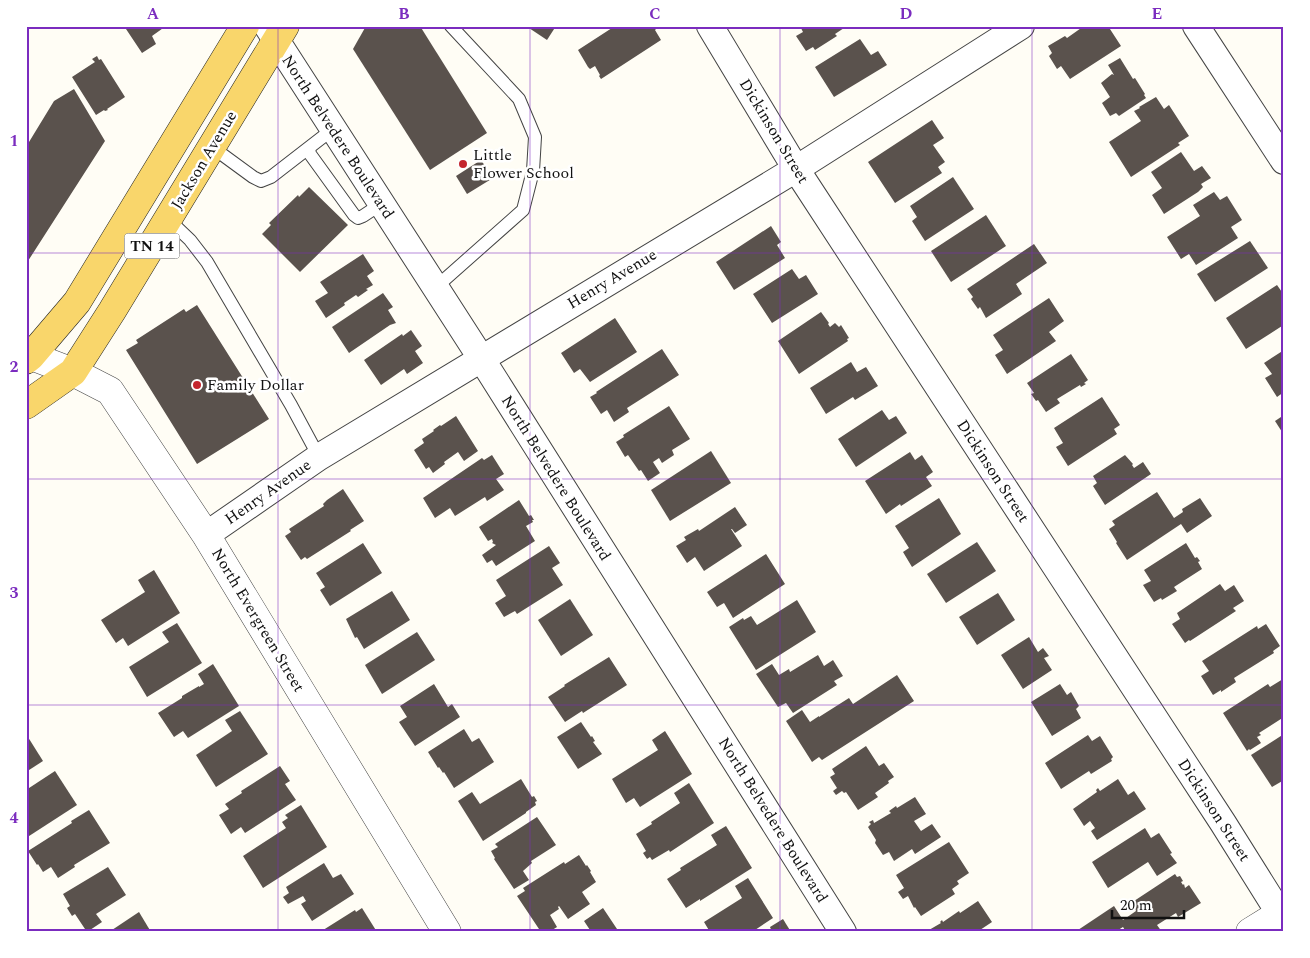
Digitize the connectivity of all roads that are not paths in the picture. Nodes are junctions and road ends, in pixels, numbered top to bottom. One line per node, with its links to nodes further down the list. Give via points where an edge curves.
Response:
1 (244, 26): 15 (main road, TN 14, via 78,302)
2 (451, 26): 14 (lane, via 518,99 535,137 533,171 523,210)
3 (710, 26): 11 (street, Dickinson Street)
4 (1021, 26): 11 (street, Henry Avenue)
5 (1196, 26): 10 (street)
6 (276, 31): 7 (street, North Belvedere Boulevard); 8 (main road, Jackson Avenue / TN 14)
7 (333, 129): 9 (lane); 12 (street, North Belvedere Boulevard)
8 (212, 147): 9 (lane, via 261,181); 13 (main road, Jackson Avenue / TN 14)
9 (309, 149): 12 (lane, via 354,215 358,218 363,216)
10 (1284, 161)
11 (796, 169): 16 (street, Henry Avenue); 21 (street, Dickinson Street)
12 (381, 204): 14 (street, North Belvedere Boulevard)
13 (168, 219): 17 (main road, Jackson Avenue / TN 14); 19 (lane, via 207,262)
14 (435, 288): 16 (street, North Belvedere Boulevard)
15 (28, 357): 17 (street, North Evergreen Street)
16 (480, 358): 19 (street, Henry Avenue); 23 (street, North Belvedere Boulevard)
17 (73, 372): 18 (main road, Jackson Avenue / TN 14); 20 (street, North Evergreen Street, via 110,391)
18 (26, 406)
19 (319, 457): 20 (street, Henry Avenue)
20 (206, 535): 22 (street, North Evergreen Street)
21 (1282, 912): 24 (street)
22 (447, 932)
23 (844, 932)
24 (1250, 932)

